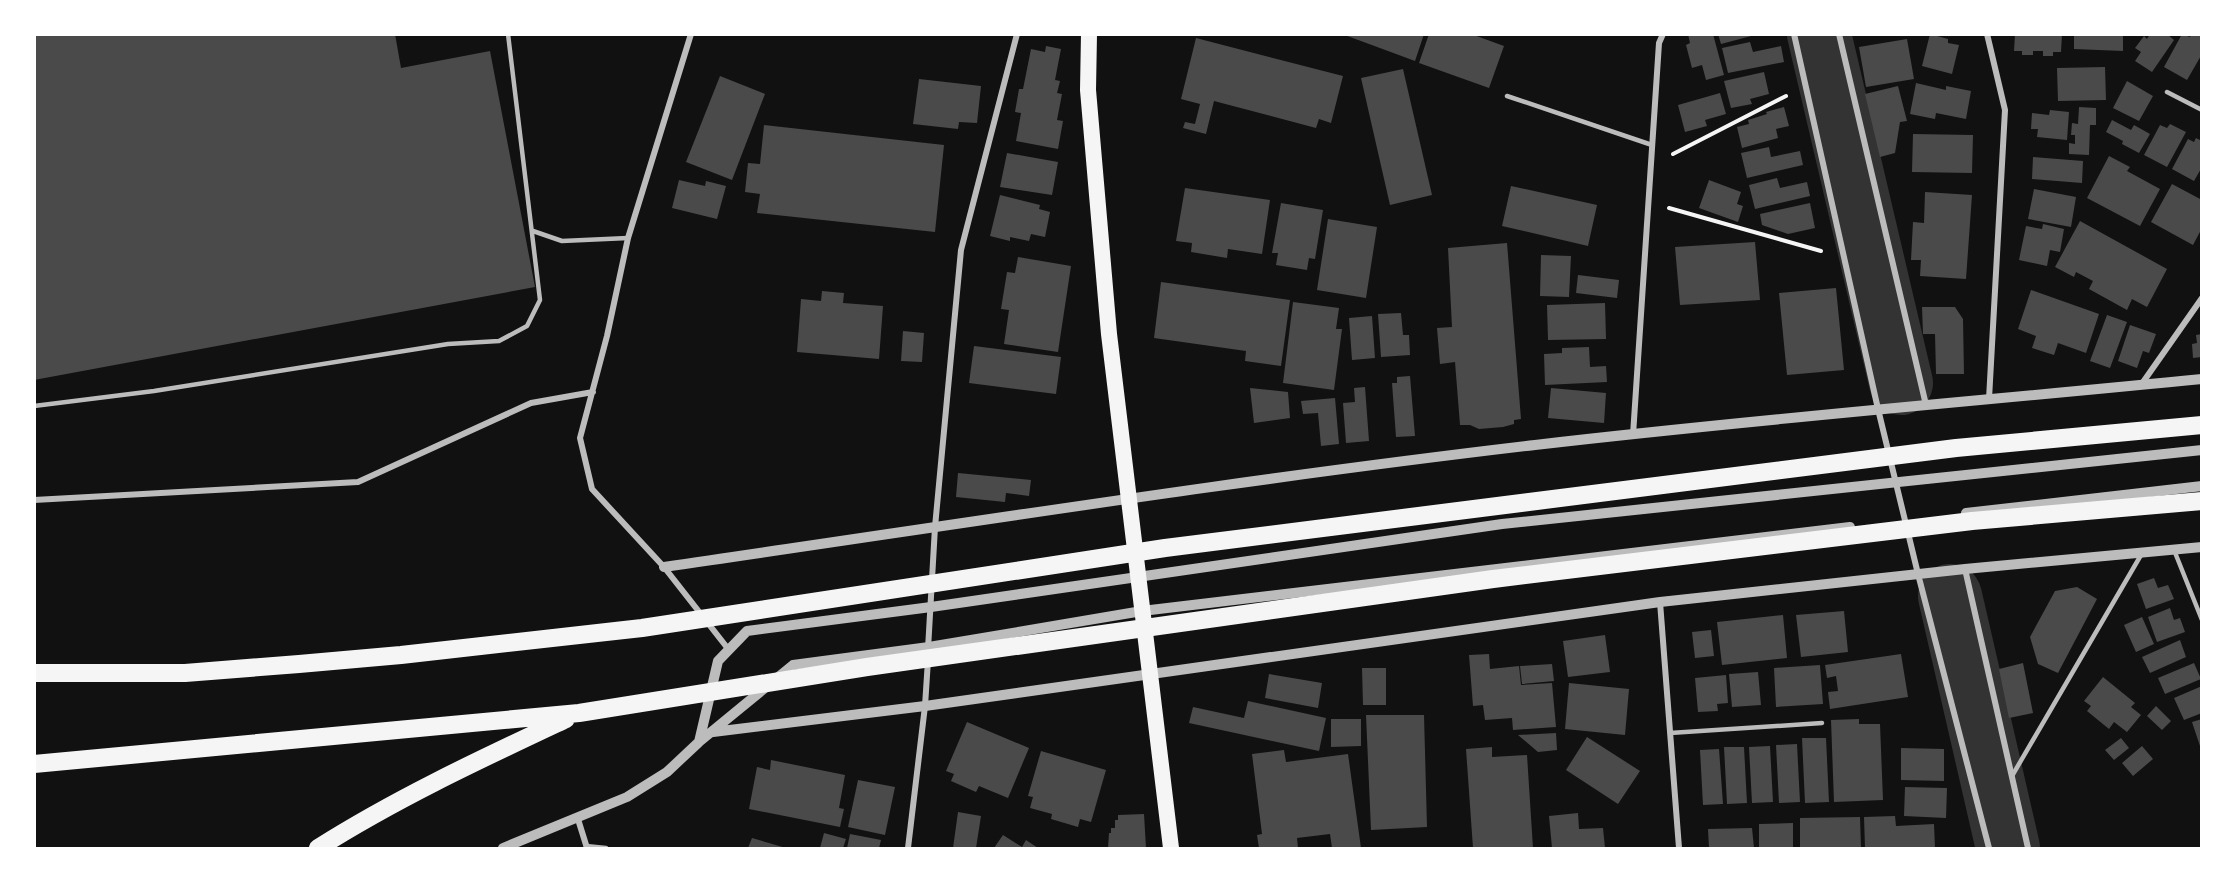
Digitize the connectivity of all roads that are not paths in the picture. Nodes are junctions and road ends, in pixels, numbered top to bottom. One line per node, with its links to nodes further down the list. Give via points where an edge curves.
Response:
1 (508, 34): 13 (lane)
2 (691, 34): 14 (street)
3 (1017, 34): 32 (street, via 961,250)
4 (1089, 34): 28 (highway, via 1088,90 1108,334)
5 (1663, 34): 12 (street, via 1659,43)
6 (1794, 34): 22 (street)
7 (1839, 34): 20 (street)
8 (1987, 34): 19 (street, via 2005,110)
9 (2167, 92): 11 (lane)
10 (1508, 96): 12 (lane)
11 (2202, 110)
12 (1652, 145): 24 (street)
13 (533, 231): 14 (lane, via 562,241); 21 (lane, via 540,300 526,326 500,341 448,344)
14 (628, 238): 18 (street)
15 (2202, 298): 17 (street)
16 (2202, 379): 17 (street)
17 (2140, 385): 19 (street)
18 (593, 392): 29 (street, via 531,403 358,482); 36 (street, via 580,438 592,489)
19 (1989, 399): 20 (street)
20 (1926, 405): 22 (street)
21 (34, 406)
22 (1878, 409): 24 (street); 26 (street)
23 (2202, 425): 46 (highway, via 1956,448 1165,548 642,628 401,656 185,672)
24 (1633, 435): 28 (street)
25 (2202, 450): 26 (street)
26 (1896, 484): 31 (street); 39 (street, via 1502,524)
27 (2202, 486): 31 (street)
28 (1128, 499): 32 (street); 39 (highway)
29 (34, 500)
30 (2202, 501): 49 (highway, via 1972,521 1481,581 878,666)
31 (1905, 520): 38 (street); 42 (street)
32 (935, 527): 36 (street); 41 (street)
33 (2202, 547): 34 (street)
34 (2174, 550): 35 (street); 43 (lane)
35 (2142, 553): 37 (street); 55 (lane)
36 (664, 567): 45 (street)
37 (1965, 569): 38 (street); 55 (street)
38 (1918, 574): 40 (street); 64 (street)
39 (1137, 576): 41 (street); 42 (highway)
40 (1660, 602): 47 (street); 52 (street)
41 (931, 607): 44 (street); 45 (street, via 747,631)
42 (1142, 610): 44 (street); 47 (highway)
43 (2202, 620)
44 (928, 646): 48 (street); 51 (street, via 793,665)
45 (729, 650): 53 (street, via 718,661)
46 (34, 673)
47 (1150, 674): 48 (street); 62 (highway)
48 (925, 706): 51 (street); 61 (street)
49 (579, 713): 54 (highway); 58 (highway, via 442,777)
50 (1822, 723): 52 (lane)
51 (713, 732): 53 (street)
52 (1670, 733): 63 (street)
53 (699, 742): 56 (street, via 667,772 627,798)
54 (34, 764)
55 (2011, 778): 65 (street)
56 (577, 816): 57 (street); 59 (street)
57 (587, 848): 60 (lane)
58 (318, 849)
59 (503, 849)
60 (606, 849)
61 (908, 849)
62 (1171, 849)
63 (1679, 849)
64 (1989, 849)
65 (2028, 849)

